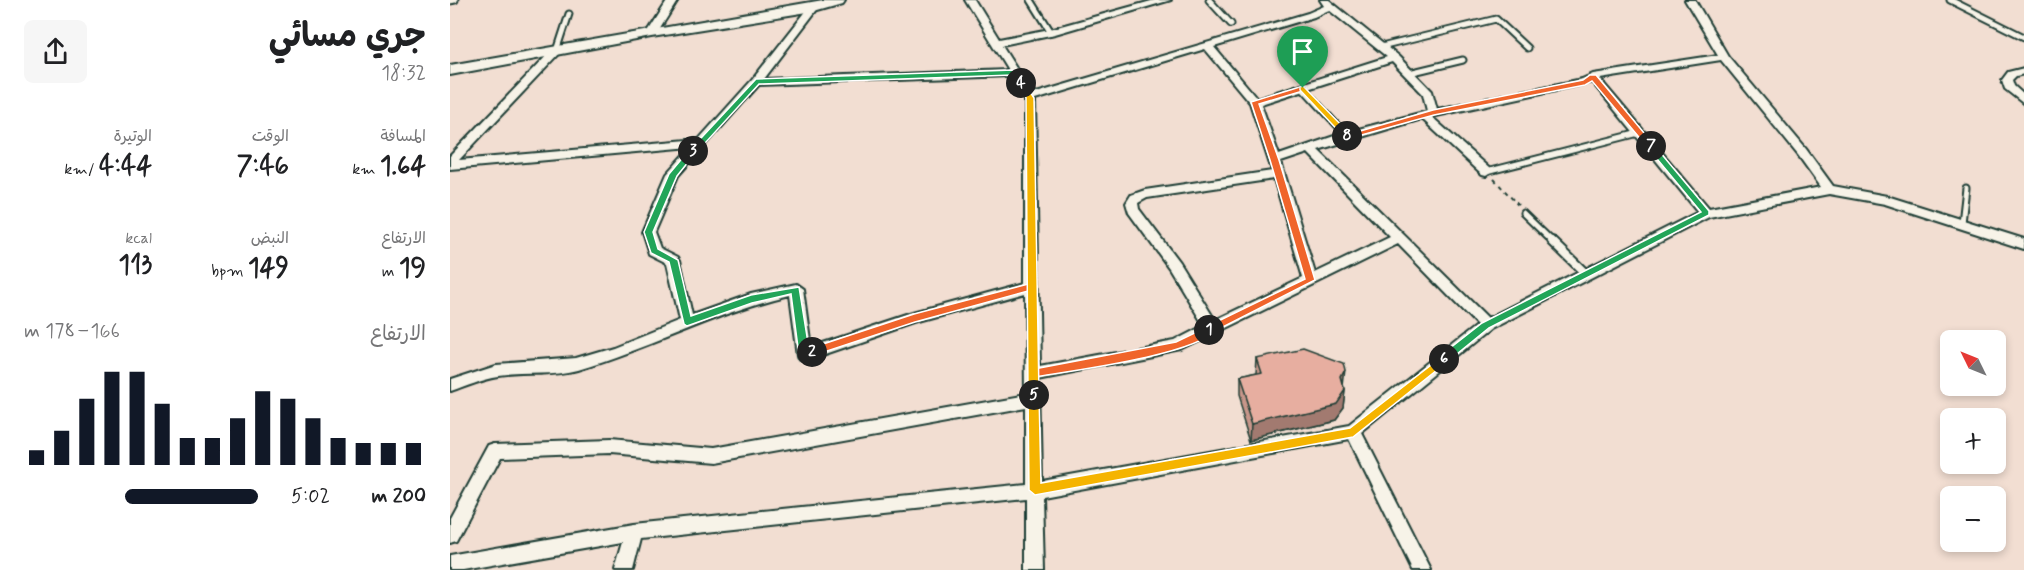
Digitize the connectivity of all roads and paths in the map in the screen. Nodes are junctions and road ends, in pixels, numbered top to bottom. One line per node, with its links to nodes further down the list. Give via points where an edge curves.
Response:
1 (455, 0): 10 (lane)
2 (674, 0): 16 (street)
3 (837, 0): 12 (main road)
4 (970, 0): 18 (street)
5 (1031, 0): 15 (lane)
6 (1166, 0): 15 (street)
7 (1209, 0): 14 (lane)
8 (1690, 0): 23 (street)
9 (1950, 0): 17 (lane)
10 (450, 1)
11 (1327, 3): 19 (street, via 1311,15); 20 (street)
12 (814, 7): 16 (main road); 31 (street)
13 (569, 14): 22 (lane)
14 (1231, 24)
15 (1051, 32): 18 (street)
16 (652, 33): 22 (main road)
17 (2024, 37)
18 (996, 43): 28 (street)
19 (1207, 45): 33 (street); 35 (street)
20 (1381, 47): 21 (lane, via 1496,19); 24 (street)
21 (1527, 48)
22 (557, 51): 26 (main road); 42 (street)
23 (1724, 57): 30 (street); 46 (street)
24 (1394, 58): 29 (street); 32 (street)
25 (1463, 60): 29 (lane)
26 (450, 70)
27 (2024, 71): 34 (street, via 2007,80)
28 (1014, 73): 31 (street); 33 (street)
29 (1409, 74): 36 (street, via 1428,93)
30 (1593, 77): 36 (street, via 1585,82); 37 (street)
31 (756, 82): 39 (street)
32 (1303, 88): 35 (street); 38 (lane)
33 (1030, 98): 54 (street)
34 (2024, 101)
35 (1254, 102): 41 (street)
36 (1429, 114): 38 (street); 43 (street)
37 (1639, 133): 43 (lane); 48 (street)
38 (1347, 136): 40 (street)
39 (701, 142): 42 (street); 55 (street, via 673,174 648,232 654,251 673,260)
40 (1310, 148): 41 (street); 50 (street)
41 (1275, 160): 44 (street)
42 (450, 164)
43 (1486, 172): 47 (path)
44 (1279, 174): 53 (street); 57 (street, via 1146,194 1132,203)
45 (1965, 188): 49 (lane)
46 (1829, 190): 48 (street); 49 (street, via 1887,200)
47 (1523, 213): 52 (lane)
48 (1706, 213): 52 (street)
49 (1962, 223): 51 (street)
50 (1399, 238): 53 (street); 56 (street)
51 (2023, 241)
52 (1585, 273): 56 (street)
53 (1310, 280): 57 (street)
54 (1032, 286): 55 (street, via 914,318 805,355 796,290 751,299); 58 (street)
55 (687, 322): 59 (street, via 576,364 496,370)
56 (1486, 326): 61 (street)
57 (1212, 328): 58 (street, via 1177,346)
58 (1034, 373): 60 (street)
59 (450, 385)
60 (1034, 398): 62 (street); 64 (street, via 711,456 609,447 495,451)
61 (1353, 432): 62 (street); 68 (street)
62 (1035, 490): 63 (street); 67 (street)
63 (634, 532): 65 (street); 66 (street)
64 (450, 535)
65 (450, 564)
66 (624, 570)
67 (1035, 570)
68 (1422, 570)

